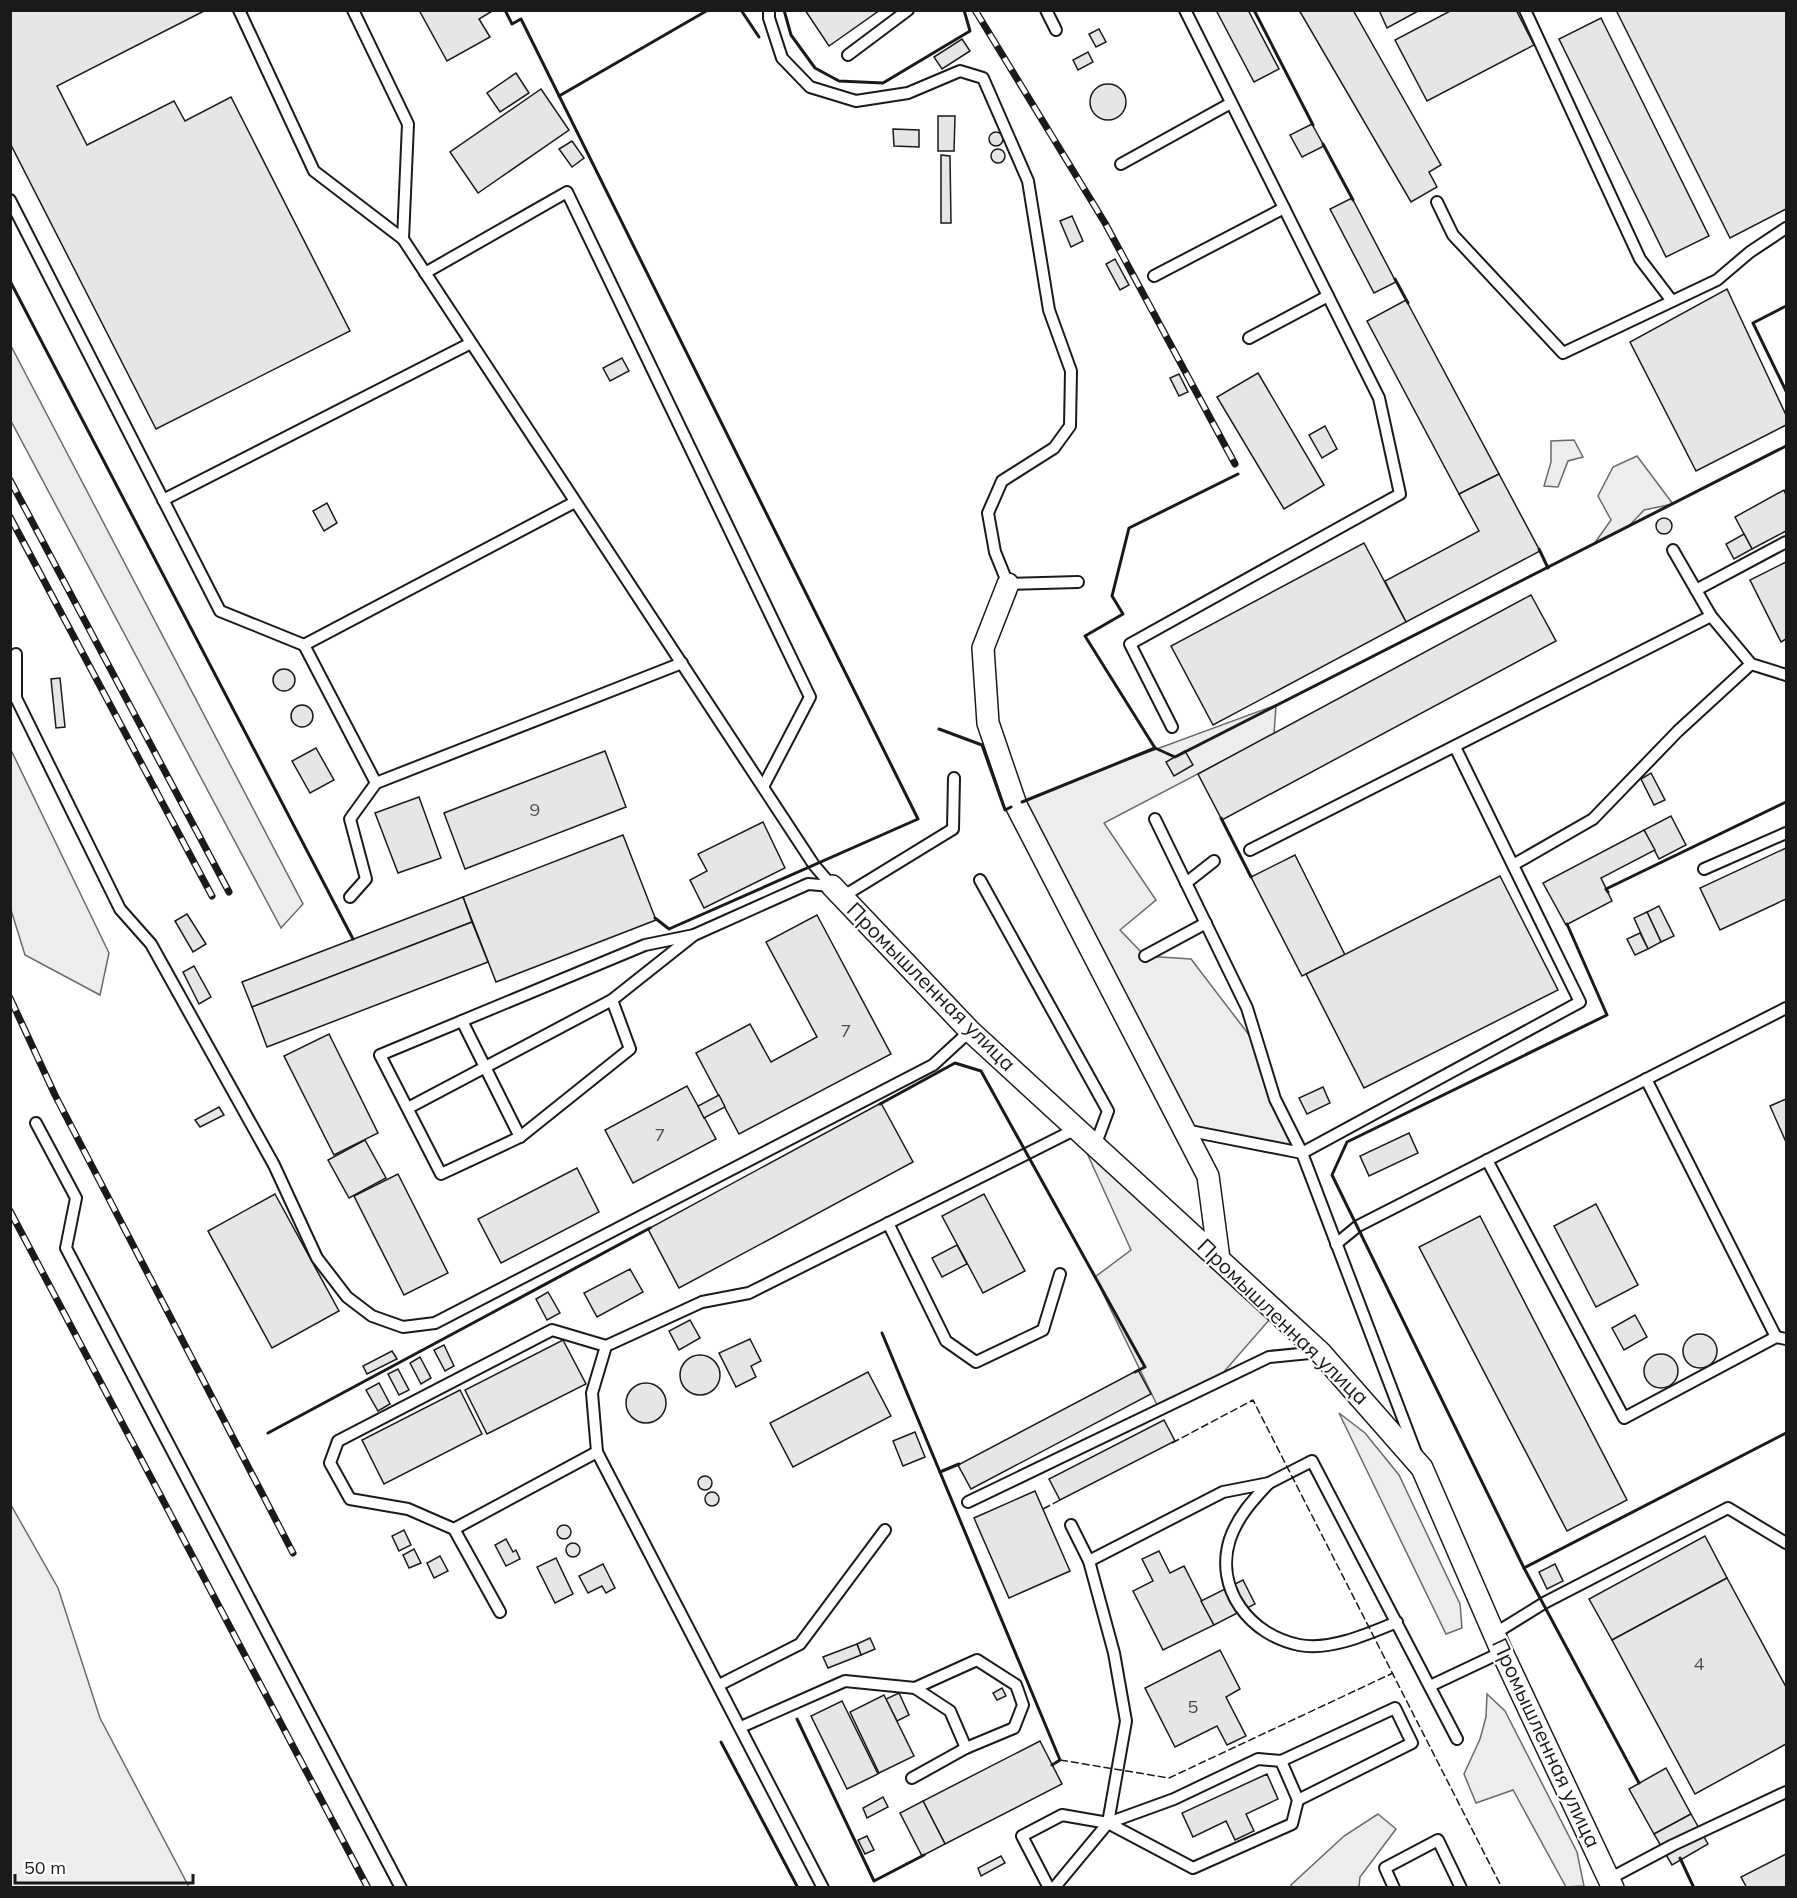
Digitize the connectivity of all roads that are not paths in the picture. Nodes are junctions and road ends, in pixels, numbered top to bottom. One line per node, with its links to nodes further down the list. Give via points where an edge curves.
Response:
1 (239, 10): 16 (lane, via 314,171)
2 (353, 10): 16 (lane, via 408,124)
3 (769, 10): 28 (lane, via 782,58 810,87 856,102 908,93 960,71 983,78 1028,181 1049,310 1071,371 1070,426 1054,448 1002,481 988,513 995,552)
4 (908, 10): 9 (lane)
5 (1046, 10): 8 (lane)
6 (1185, 10): 10 (lane)
7 (1525, 10): 20 (lane, via 1640,259)
8 (1056, 30)
9 (848, 55)
10 (1232, 103): 11 (lane); 14 (lane)
11 (1120, 164)
12 (10, 200): 23 (lane)
13 (1437, 202): 20 (lane, via 1454,236 1563,353)
14 (1284, 208): 18 (lane); 19 (lane)
15 (1786, 228): 20 (lane, via 1717,280)
16 (403, 239): 17 (lane)
17 (424, 273): 22 (lane); 40 (lane, via 567,192 810,698)
18 (1154, 276)
19 (1328, 296): 21 (lane); 36 (lane, via 1379,398 1400,494 1130,644)
20 (1672, 301)
21 (1249, 338)
22 (471, 343): 23 (lane); 24 (lane)
23 (164, 500): 31 (lane, via 220,611)
24 (575, 502): 31 (lane); 33 (lane)
25 (1786, 542): 29 (lane)
26 (1673, 550): 29 (lane)
27 (1078, 582): 28 (lane)
28 (1008, 584): 63 (street, via 983,648 988,723 1016,805)
29 (1696, 590): 30 (lane)
30 (1711, 616): 34 (lane); 37 (lane)
31 (304, 645): 39 (lane)
32 (16, 654): 57 (lane, via 16,698 120,909 151,944 274,1165 317,1258 347,1297 372,1316 402,1327 435,1323 933,1065)
33 (681, 663): 39 (lane); 40 (lane)
34 (1751, 664): 35 (lane); 45 (lane, via 1593,819)
35 (1786, 675)
36 (1172, 727)
37 (1455, 747): 43 (lane); 45 (lane)
38 (954, 778): 49 (lane, via 953,830)
39 (376, 783): 50 (lane, via 350,819 366,879)
40 (763, 787): 49 (lane, via 814,865)
41 (1155, 819): 48 (lane)
42 (1786, 833): 46 (lane)
43 (1250, 850)
44 (1214, 861): 48 (lane)
45 (1513, 865): 66 (lane, via 1580,1002)
46 (1704, 869)
47 (980, 880): 65 (lane, via 1108,1111)
48 (1186, 882): 51 (lane)
49 (837, 891): 52 (lane, via 808,884); 57 (street, Промышленная улица)
50 (350, 897)
51 (1206, 923): 53 (lane); 66 (lane, via 1246,1008 1275,1099)
52 (694, 935): 54 (lane); 56 (lane, via 645,945)
53 (1145, 956)
54 (612, 1000): 58 (lane); 64 (lane, via 630,1049)
55 (1786, 1008): 59 (lane)
56 (462, 1021): 58 (lane); 60 (lane, via 380,1054)
57 (970, 1031): 62 (street, Промышленная улица)
58 (485, 1067): 60 (lane); 64 (lane)
59 (1646, 1079): 67 (lane); 72 (lane)
60 (408, 1108): 64 (lane, via 441,1174)
61 (36, 1123): 99 (lane, via 76,1198 66,1248)
62 (1076, 1129): 65 (street, Промышленная улица); 68 (lane)
63 (1184, 1130): 66 (lane); 70 (street, via 1208,1176)
64 (520, 1137)
65 (1095, 1146): 70 (street, Промышленная улица)
66 (1302, 1153): 69 (lane)
67 (1487, 1160): 69 (lane, via 1358,1226); 72 (lane, via 1624,1418)
68 (888, 1222): 71 (lane, via 946,1341 976,1362 1043,1330); 73 (lane, via 749,1293 702,1302)
69 (1336, 1244): 76 (lane)
70 (1219, 1259): 74 (street, Промышленная улица)
71 (1060, 1274)
72 (1781, 1338)
73 (606, 1346): 75 (lane, via 592,1393); 80 (lane, via 552,1330 338,1441 330,1463 350,1499 408,1509)
74 (1320, 1352): 76 (street, Промышленная улица); 78 (lane, via 1269,1357)
75 (597, 1452): 80 (lane); 87 (lane)
76 (1422, 1468): 86 (street, Промышленная улица)
77 (1269, 1483): 83 (lane, via 1223,1492); 85 (lane, via 1312,1461); 85 (lane, via 1246,1507 1230,1540 1227,1570 1233,1598 1245,1617 1267,1634 1299,1645 1333,1643)
78 (968, 1502)
79 (1071, 1525): 83 (lane)
80 (454, 1529): 84 (lane)
81 (885, 1530): 87 (lane, via 800,1644)
82 (1786, 1543): 86 (lane, via 1728,1508 1544,1603)
83 (1089, 1561): 97 (lane, via 1114,1653 1126,1721)
84 (500, 1612)
85 (1396, 1622): 88 (lane)
86 (1498, 1643): 88 (lane); 98 (street, Промышленная улица)
87 (719, 1685): 90 (lane)
88 (1430, 1686): 91 (lane)
89 (915, 1688): 90 (lane, via 845,1681); 92 (lane, via 950,1711); 92 (lane, via 978,1660 1016,1685 1023,1705 1014,1728)
90 (741, 1727): 100 (lane)
91 (1457, 1739)
92 (966, 1748): 94 (lane)
93 (1281, 1761): 96 (lane); 96 (lane, via 1395,1708 1412,1743); 97 (lane, via 1258,1760)
94 (912, 1778)
95 (1786, 1792): 98 (lane, via 1673,1845)
96 (1298, 1800): 97 (lane, via 1292,1824 1193,1868)
97 (1108, 1823): 101 (lane, via 1062,1815 1022,1836); 102 (lane)
98 (1611, 1883)
99 (401, 1887)
100 (824, 1887)
101 (1049, 1887)
102 (1054, 1887)
103 (1394, 1887): 104 (lane, via 1385,1868 1438,1840)
104 (1461, 1887)

